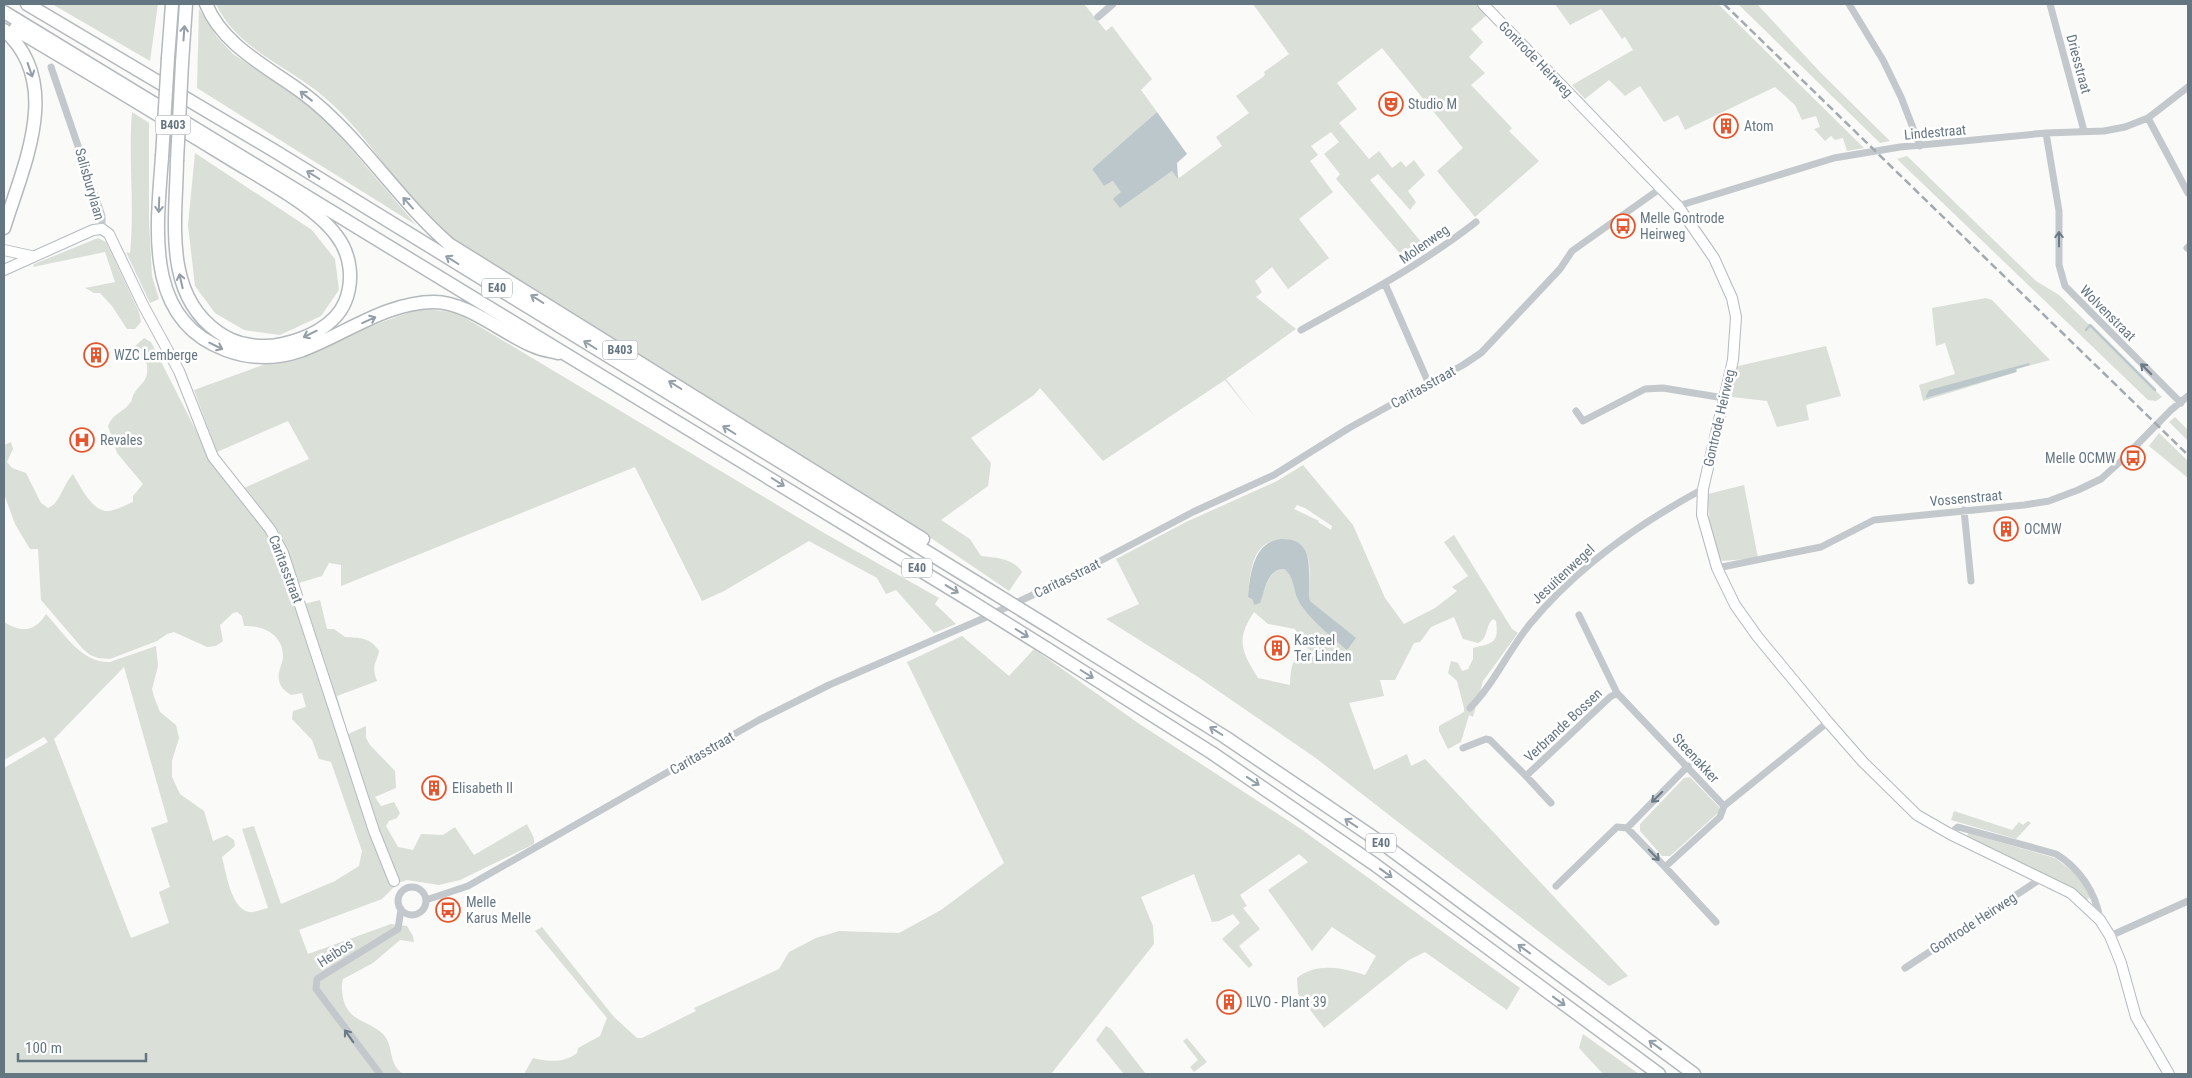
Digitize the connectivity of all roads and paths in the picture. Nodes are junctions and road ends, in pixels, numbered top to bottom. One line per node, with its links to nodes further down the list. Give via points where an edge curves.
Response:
1 (27, 4): 40 (highway, E40, one-way to 1, via 273,150)
2 (172, 4): 31 (highway, B403, one-way to 31, bridge, via 158,243 166,291 190,329 219,348 237,354 280,356 396,309 415,303 436,302 475,314 533,347)
3 (186, 4): 11 (highway, B403, one-way to 3, bridge, via 257,176 325,222 347,254 350,283 344,305 328,324 299,340 262,347 222,336 194,310 181,283 177,260 176,161 182,63)
4 (206, 4): 40 (highway, B403, one-way to 4, via 925,540 449,244 427,225 330,115 226,36)
5 (1113, 4): 10 (street)
6 (1483, 4): 19 (street, Gontrode Heirweg)
7 (1850, 4): 18 (street, via 1902,97)
8 (2050, 4): 16 (street, Driesstraat)
9 (4, 12): 31 (highway, E40)
10 (1098, 17)
11 (4, 22)
12 (4, 30): 22 (highway, one-way to 22, via 23,52 31,70 37,106 31,141)
13 (51, 67): 25 (street, Salisburylaan, via 102,216)
14 (2188, 87): 15 (street, Lindestraat)
15 (2148, 118): 16 (street, Lindestraat, via 2104,132); 20 (street)
16 (2084, 131): 17 (street, Lindestraat)
17 (2046, 133): 18 (street, Lindestraat); 35 (street, Wolvenstraat, one-way to 17, via 2065,286 2059,265 2059,211)
18 (1920, 146): 21 (street, Lindestraat, via 1834,158)
19 (1661, 188): 21 (street, Gontrode Heirweg); 32 (street, Caritasstraat, via 1572,251 1560,269 1481,353)
20 (2188, 192)
21 (1678, 206): 34 (street, Gontrode Heirweg, via 1714,258 1736,308 1736,338)
22 (8, 208): 24 (highway)
23 (1476, 222): 29 (street, Molenweg, via 1438,251)
24 (4, 228)
25 (102, 229): 27 (street, Salisburylaan); 55 (street, Caritasstraat, via 112,238 179,370 213,457 270,529 283,553 374,831)
26 (4, 250): 27 (street)
27 (32, 256): 28 (street, Salisburylaan)
28 (4, 270)
29 (1385, 284): 30 (street, Molenweg); 32 (street)
30 (1301, 330)
31 (572, 356): 66 (highway, E40, one-way to 66, bridge, via 1212,753 1374,864)
32 (1429, 384): 58 (street, Caritasstraat, via 1274,475 1193,512 1077,574 829,685 759,720 468,886)
33 (2188, 396): 35 (street, Vossenstraat)
34 (1724, 398): 36 (street, via 1662,388 1645,389 1583,421); 37 (street, Gontrode Heirweg)
35 (2181, 403): 38 (street, Vossenstraat, via 2108,473 2078,490 2043,502)
36 (1576, 411)
37 (1703, 489): 39 (street, Gontrode Heirweg, via 1702,515); 44 (street, Jesuitenwegel, via 1592,560 1566,584 1518,638 1480,698)
38 (1964, 510): 39 (street, Vossenstraat, via 1874,520 1821,547); 41 (street)
39 (1717, 568): 45 (street, Gontrode Heirweg, via 1735,605)
40 (964, 574): 67 (highway, E40, one-way to 40, bridge, via 1386,846 1225,737)
41 (1971, 580)
42 (1579, 615): 43 (street, Steenakker)
43 (1617, 693): 47 (street, Steenakker); 48 (street, Verbrande Bossen)
44 (1470, 708)
45 (1828, 722): 50 (street); 52 (street, Gontrode Heirweg, via 1917,816)
46 (1463, 748): 48 (street, Verbrande Bossen, via 1486,738)
47 (1688, 766): 50 (street, Steenakker); 51 (street, one-way to 51)
48 (1526, 776): 49 (street, Verbrande Bossen)
49 (1551, 803)
50 (1724, 806): 53 (street, via 1720,817)
51 (1627, 828): 53 (street, one-way to 53); 56 (street, via 1617,827)
52 (1950, 834): 54 (street, Gontrode Heirweg); 61 (street, Gontrode Heirweg, via 1958,827 2056,854 2077,871 2098,902)
53 (1665, 867): 62 (street)
54 (2042, 878): 61 (street, Gontrode Heirweg, via 2070,893); 64 (street, Gontrode Heirweg)
55 (394, 881): 57 (street)
56 (1556, 886)
57 (403, 889): 58 (street, via 421,890); 60 (street, via 399,897)
58 (426, 900): 60 (street, via 420,912 413,915)
59 (2188, 901): 63 (street)
60 (401, 909): 65 (street, Heibos, one-way to 60, via 353,1042 315,983 398,930)
61 (2100, 920): 63 (street, Gontrode Heirweg)
62 (1716, 922)
63 (2110, 936): 68 (street, Gontrode Heirweg, via 2122,963 2136,1017)
64 (1905, 968)
65 (380, 1074)
66 (1659, 1074)
67 (1694, 1074)
68 (2169, 1074)

